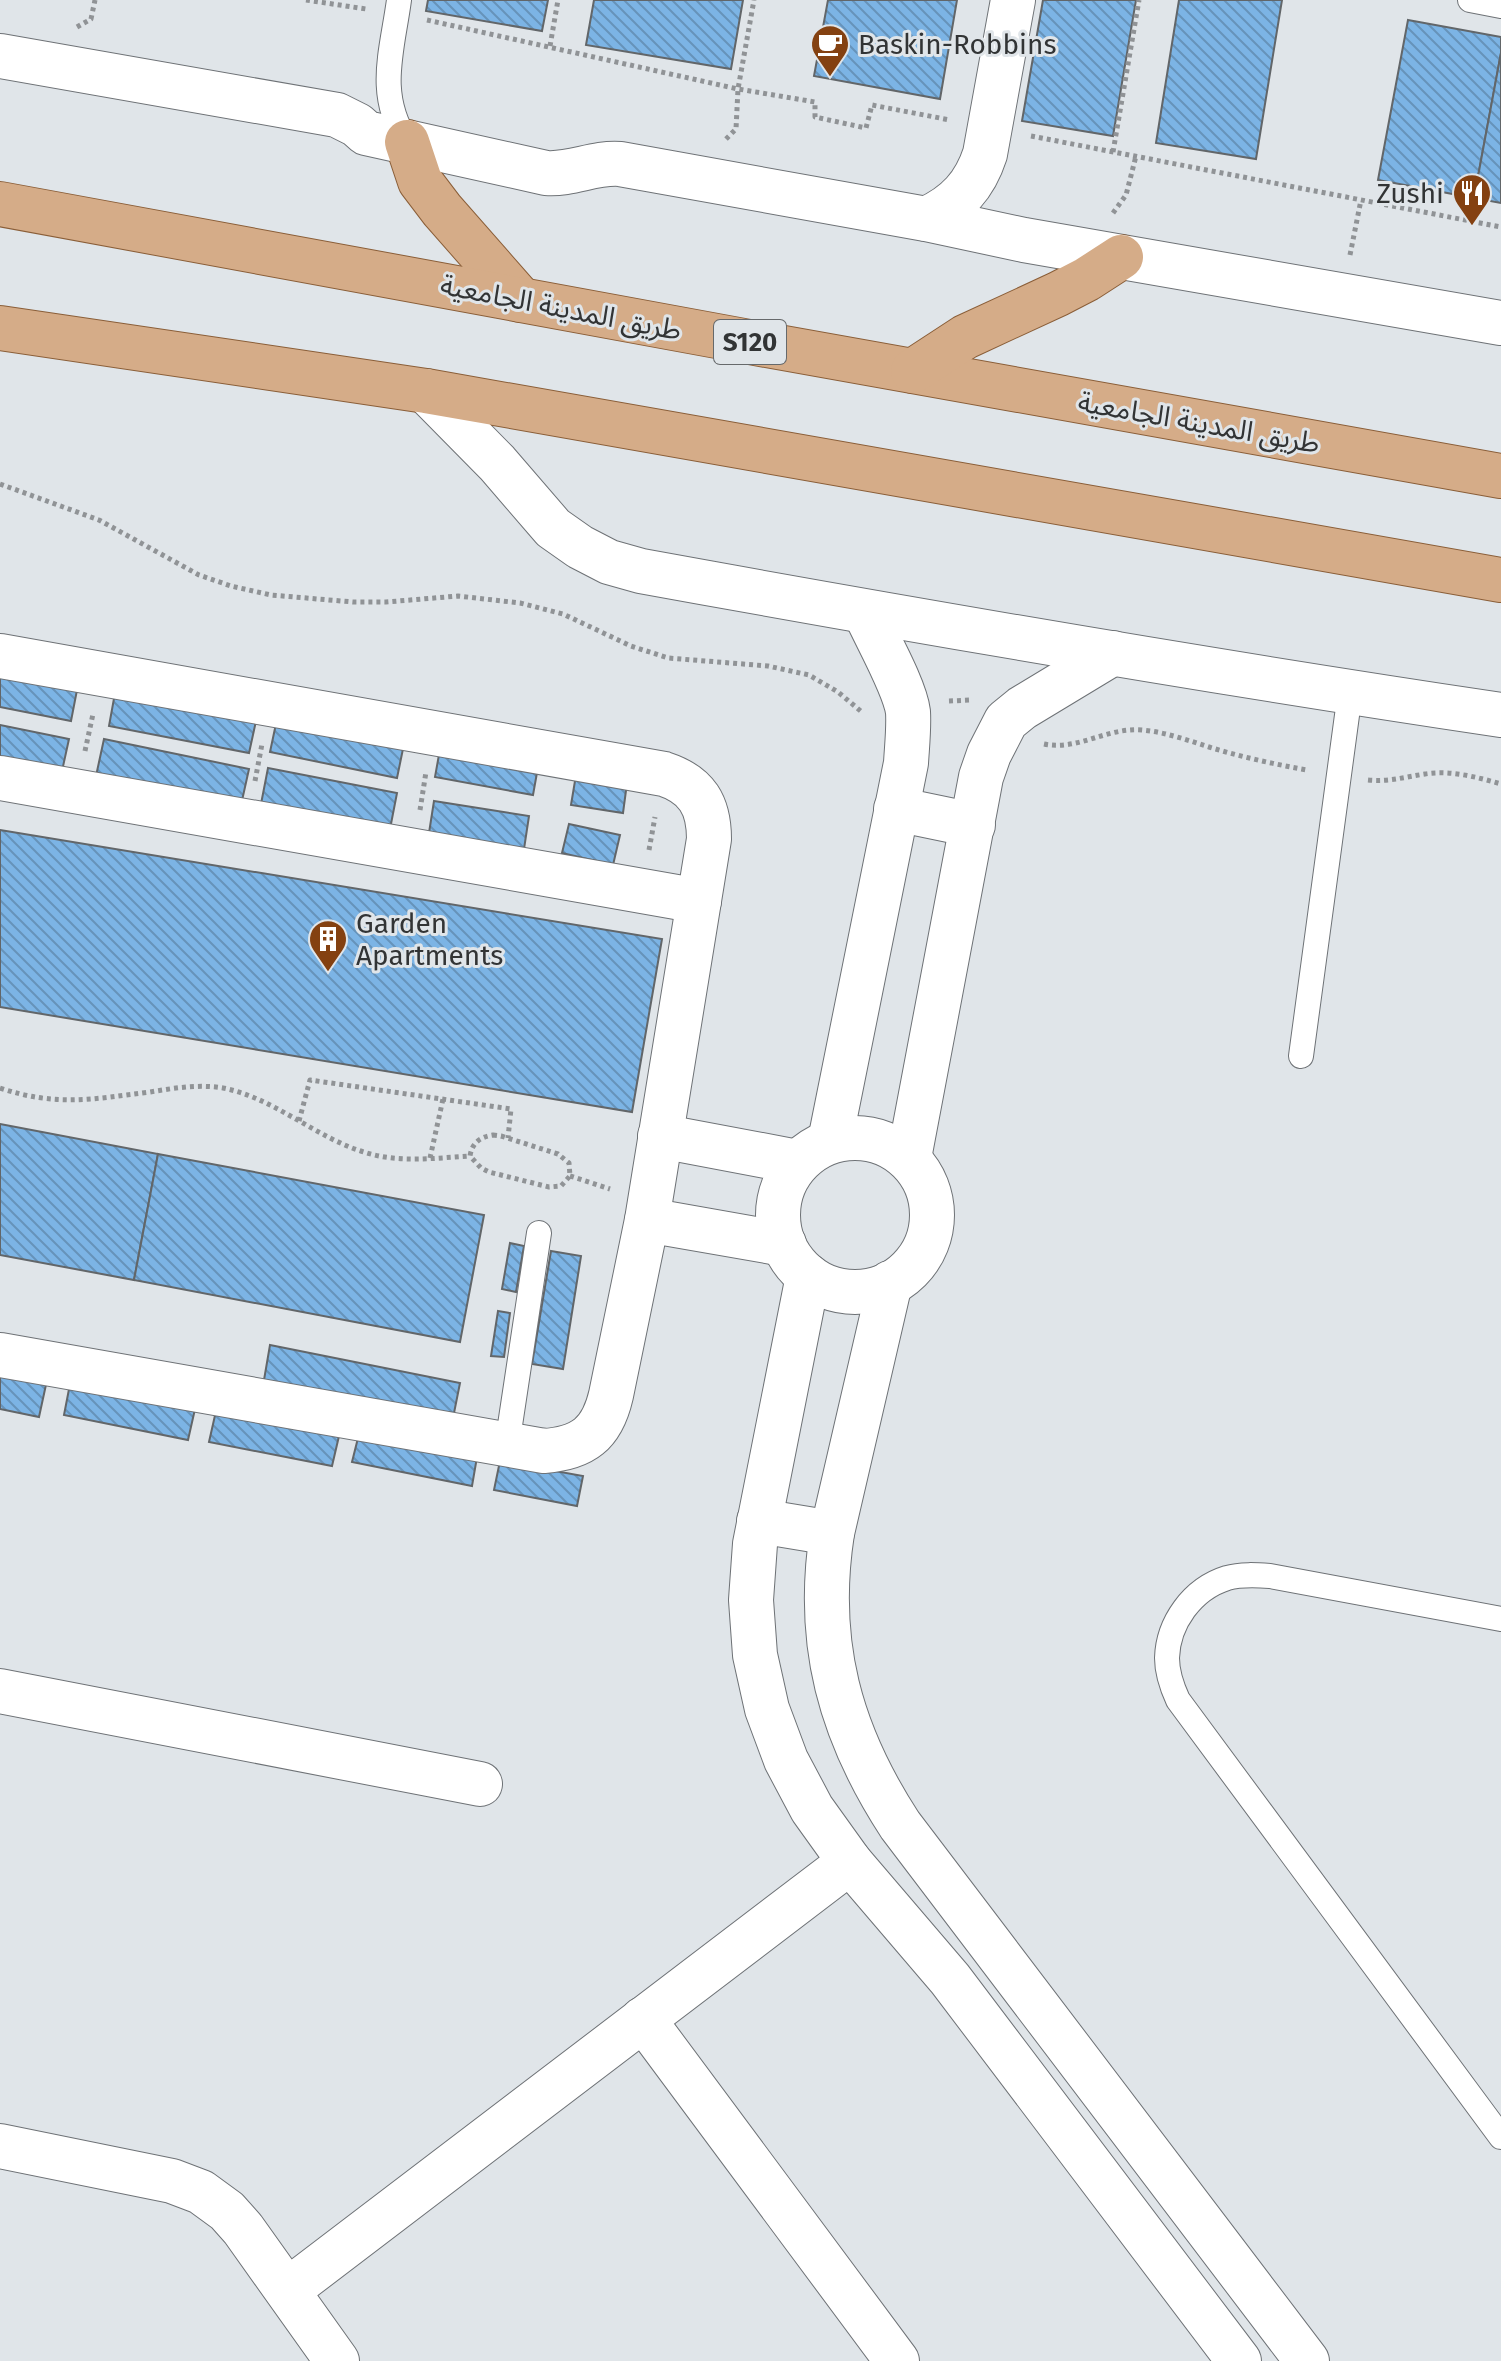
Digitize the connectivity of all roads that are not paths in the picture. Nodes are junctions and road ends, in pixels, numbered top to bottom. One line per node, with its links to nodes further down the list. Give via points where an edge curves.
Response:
1 (1013, 0): 6 (street)
2 (1470, 0): 3 (lane)
3 (1501, 6)
4 (398, 7): 7 (lane, via 388,94)
5 (0, 56): 7 (street, via 337,115 366,133)
6 (987, 141): 9 (street, via 970,186 943,212); 10 (street, via 1001,199)
7 (407, 142): 9 (street, via 546,173 609,163); 12 (main road, via 420,181)
8 (0, 204): 12 (main road, طريق المدينة الجامعية / S120)
9 (926, 219): 10 (street)
10 (1024, 240): 11 (street)
11 (1121, 257): 13 (street); 15 (main road, via 1058,294 965,337)
12 (521, 300): 15 (main road, طريق المدينة الجامعية / S120)
13 (1501, 323)
14 (0, 328): 16 (main road)
15 (913, 371): 17 (main road, طريق المدينة الجامعية / S120)
16 (426, 391): 18 (main road); 19 (street, via 553,528 609,562)
17 (1501, 476)
18 (1501, 580)
19 (865, 612): 20 (street); 25 (street, via 908,710 906,763)
20 (1113, 653): 22 (street); 26 (street, via 1006,721 981,777)
21 (0, 656): 27 (street, via 664,774 692,789 709,821)
22 (1350, 693): 23 (street); 28 (lane)
23 (1501, 715)
24 (0, 778): 27 (street)
25 (896, 809): 26 (street); 30 (street)
26 (973, 825): 31 (street)
27 (699, 901): 29 (street)
28 (1301, 1056)
29 (660, 1136): 30 (street); 32 (street)
30 (814, 1152): 31 (street, via 851,1137 892,1146); 34 (street, via 786,1180 779,1201 778,1223)
31 (909, 1158): 35 (street, via 931,1194 930,1236 908,1272)
32 (647, 1220): 34 (street); 37 (street, via 607,1414 596,1430 563,1450)
33 (539, 1233): 37 (lane)
34 (796, 1260): 35 (street, via 823,1285 856,1292); 38 (street)
35 (890, 1283): 39 (street)
36 (0, 1355): 37 (street)
37 (507, 1445)
38 (759, 1521): 39 (street); 43 (street, via 751,1600 755,1655 767,1709 812,1809)
39 (832, 1533): 44 (street, via 828,1641 845,1718 878,1791)
40 (1501, 1619): 47 (lane, via 1248,1575 1227,1578 1191,1601 1178,1618 1167,1659 1178,1700)
41 (0, 1691): 42 (street)
42 (480, 1784)
43 (850, 1862): 45 (street); 46 (street)
44 (991, 1947): 45 (street); 53 (street)
45 (950, 1979): 52 (street)
46 (643, 2019): 49 (street); 51 (street)
47 (1501, 2137)
48 (0, 2146): 49 (street, via 172,2181 201,2192 235,2220)
49 (288, 2290): 50 (street)
50 (337, 2361)
51 (897, 2361)
52 (1239, 2361)
53 (1307, 2361)

